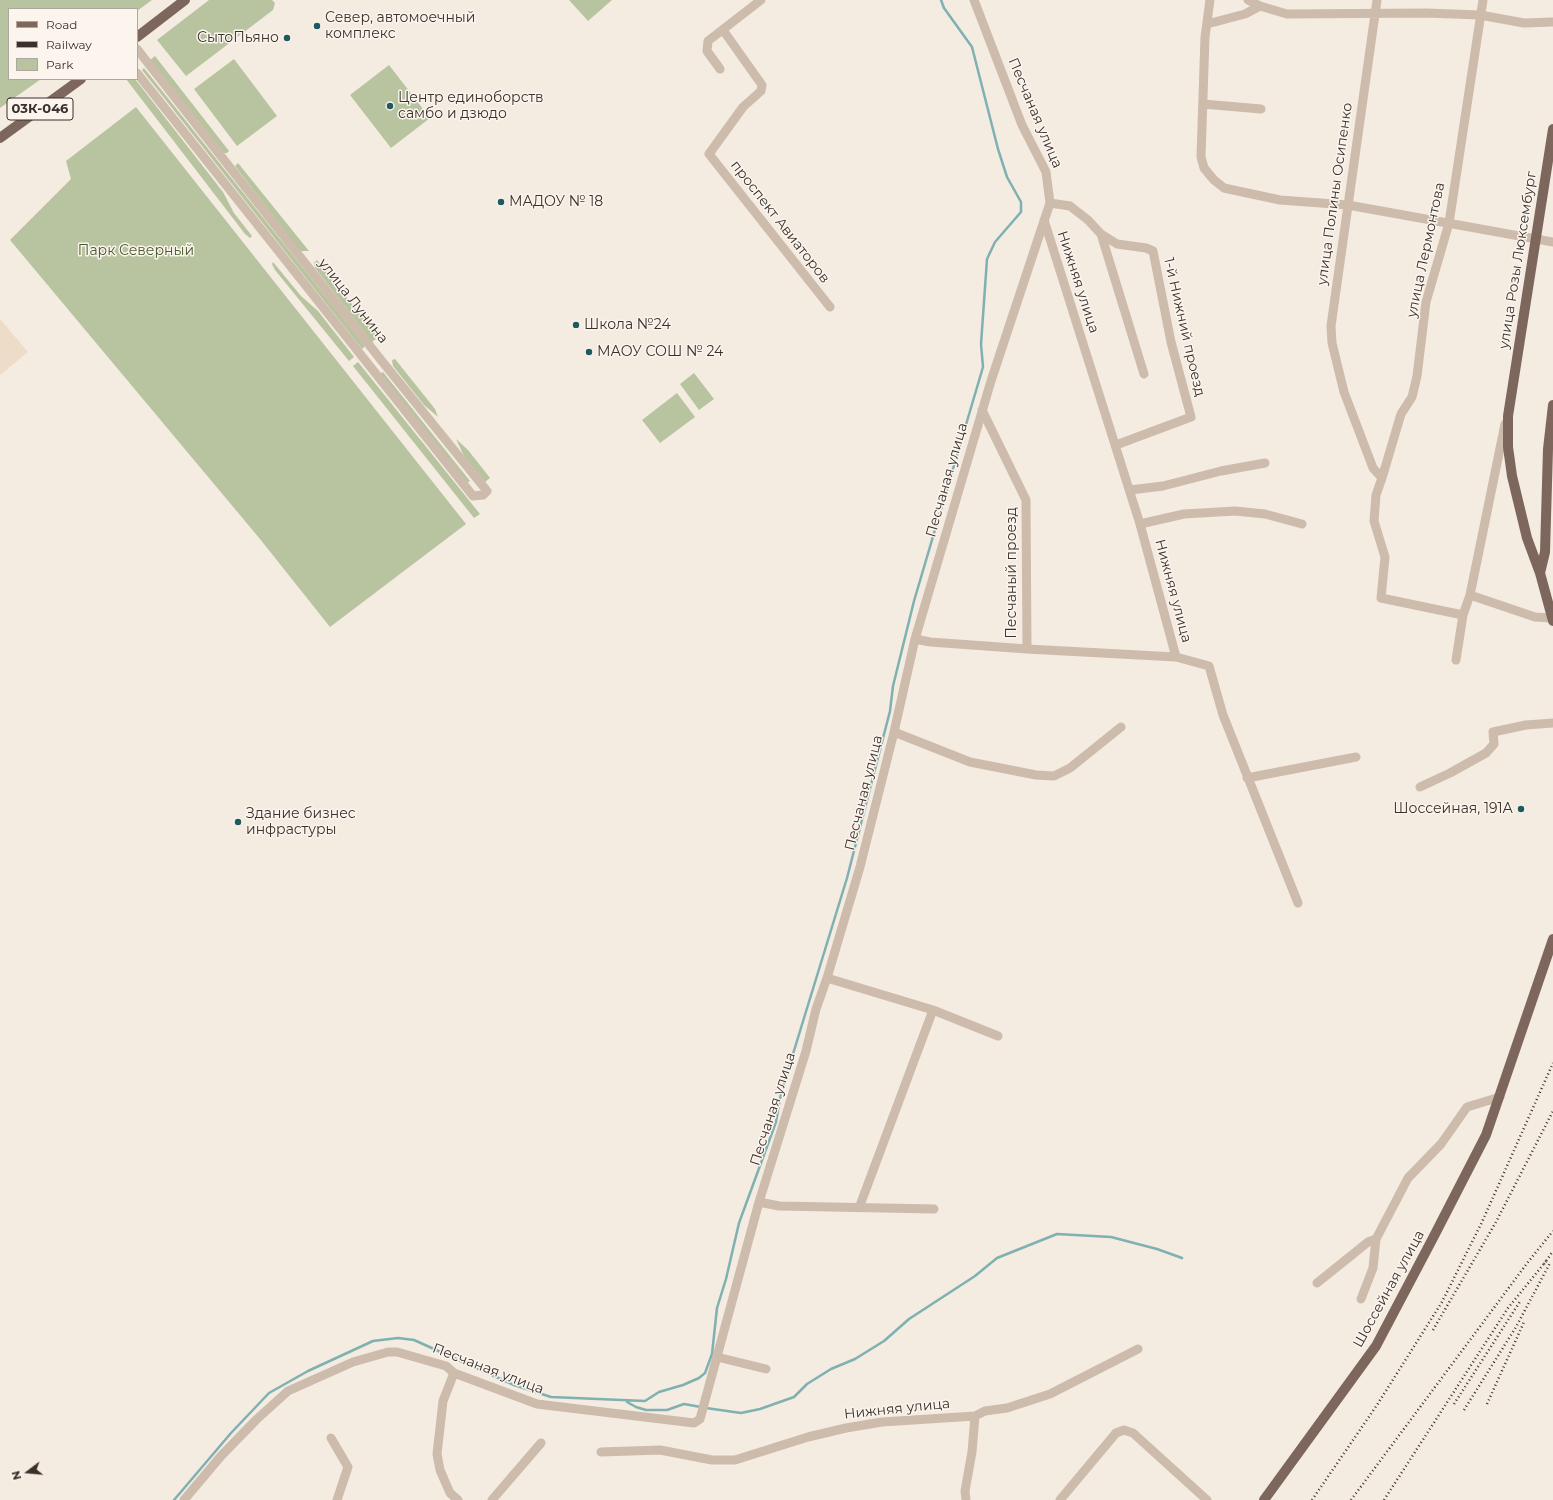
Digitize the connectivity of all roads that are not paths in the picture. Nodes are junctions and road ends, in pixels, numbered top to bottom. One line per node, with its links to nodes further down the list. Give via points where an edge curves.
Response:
1 (185, 0): 14 (main road)
2 (761, 0): 13 (street)
3 (974, 0): 23 (street, Песчаная улица, via 1022,125 1046,172)
4 (1210, 0): 12 (street)
5 (1248, 0): 8 (street)
6 (1377, 0): 9 (street, улица Полины Осипенко)
7 (1483, 0): 10 (street, улица Лермонтова)
8 (1260, 6): 9 (street, via 1287,14); 12 (street, via 1244,14)
9 (1375, 12): 10 (street); 24 (street, улица Полины Осипенко)
10 (1480, 15): 11 (street, via 1524,23); 26 (street, улица Лермонтова)
11 (1553, 22)
12 (1208, 24): 19 (street, via 1205,37)
13 (723, 30): 16 (street, via 708,41 707,51); 30 (street, проспект Авиаторов, via 762,85 761,91 743,107 709,154)
14 (138, 36)
15 (138, 50): 31 (street, улица Лунина)
16 (720, 69)
17 (138, 74): 32 (street, улица Лунина)
18 (80, 80): 22 (main road, 03К-046)
19 (1203, 104): 20 (street); 24 (street, via 1201,157 1204,168 1224,188 1280,200)
20 (1261, 109)
21 (1553, 130): 28 (main road, улица Розы Люксембург)
22 (0, 138)
23 (1050, 204): 25 (street, Песчаная улица); 27 (street, via 1070,206)
24 (1348, 205): 26 (street); 40 (street, улица Полины Осипенко, via 1331,326 1332,343 1344,392 1373,468)
25 (1044, 220): 36 (street, Песчаная улица); 37 (street, Нижняя улица)
26 (1449, 223): 28 (street); 40 (street, улица Лермонтова, via 1426,302 1412,397 1401,414)
27 (1101, 234): 33 (street); 37 (street, 1-й Нижний проезд, via 1117,244 1152,251 1171,342 1191,417)
28 (1534, 240): 29 (street); 34 (main road, улица Розы Люксембург)
29 (1553, 242)
30 (830, 307)
31 (381, 360): 32 (street, улица Лунина); 32 (street, via 487,491 482,495 473,496)
32 (370, 368)
33 (1144, 374)
34 (1511, 395): 44 (main road, улица Розы Люксембург, via 1508,447 1512,476 1527,538); 45 (street, улица Розы Люксембург)
35 (1553, 405): 38 (main road, улица Розы Люксембург)
36 (982, 410): 48 (street, Песчаная улица); 49 (street, Песчаный проезд, via 1026,500)
37 (1116, 445): 41 (street, Нижняя улица)
38 (1550, 449): 44 (main road, улица Розы Люксембург, via 1545,552)
39 (1265, 463): 41 (street, via 1163,486)
40 (1382, 478): 46 (street, улица Лермонтова, via 1376,495 1374,521 1385,557 1382,598)
41 (1130, 490): 42 (street, Нижняя улица)
42 (1140, 524): 43 (street, Нижняя улица, via 1184,514 1235,511 1265,514); 50 (street, Нижняя улица)
43 (1302, 524)
44 (1540, 573): 47 (main road, улица Розы Люксембург)
45 (1470, 595): 46 (street, улица Розы Люксембург); 47 (street, via 1535,617)
46 (1463, 616): 51 (street, улица Розы Люксембург)
47 (1553, 620)
48 (916, 639): 49 (street, Песчаный проезд); 54 (street, Песчаная улица)
49 (1027, 649): 50 (street, Песчаный проезд)
50 (1176, 657): 56 (street, Нижняя улица, via 1208,666)
51 (1456, 660)
52 (1553, 723): 57 (street, via 1526,725 1493,732 1494,744 1486,753 1450,774)
53 (1121, 727): 54 (street, via 1070,768 1054,776 970,762)
54 (894, 732): 60 (street, Песчаная улица, via 860,867)
55 (1356, 757): 56 (street)
56 (1247, 778): 58 (street, Нижняя улица)
57 (1420, 787)
58 (1298, 903)
59 (1553, 939): 63 (main road, Шоссейная улица)
60 (827, 978): 61 (street); 64 (street, Песчаная улица)
61 (933, 1010): 62 (street); 65 (street)
62 (998, 1036)
63 (1500, 1098): 67 (street, Шоссейная улица, via 1467,1107 1441,1144 1408,1178); 85 (main road, Шоссейная улица, via 1486,1134 1376,1346)
64 (759, 1202): 65 (street, via 779,1206); 71 (street, Песчаная улица)
65 (859, 1208): 66 (street)
66 (934, 1209)
67 (1376, 1239): 68 (street, via 1368,1242); 69 (street, Шоссейная улица, via 1373,1268)
68 (1317, 1283)
69 (1361, 1299)
70 (1138, 1350): 74 (street, Нижняя улица, via 1050,1394)
71 (717, 1357): 72 (street); 73 (street, Песчаная улица, via 700,1419 694,1423 537,1404)
72 (766, 1369)
73 (454, 1373): 78 (street, Песчаная улица, via 446,1366 397,1352 388,1352 353,1362 288,1391 221,1456); 80 (street, via 443,1401 437,1454 440,1470 450,1493)
74 (975, 1416): 77 (street, Нижняя улица, via 882,1422 846,1428 735,1460 712,1460 660,1450); 82 (street)
75 (331, 1438): 79 (street, via 348,1467)
76 (541, 1443): 81 (street)
77 (601, 1452)
78 (184, 1500)
79 (336, 1500)
80 (458, 1500)
81 (492, 1500)
82 (966, 1500)
83 (1060, 1500): 84 (street, via 1116,1433 1124,1430 1133,1433)
84 (1207, 1500)
85 (1264, 1500)

